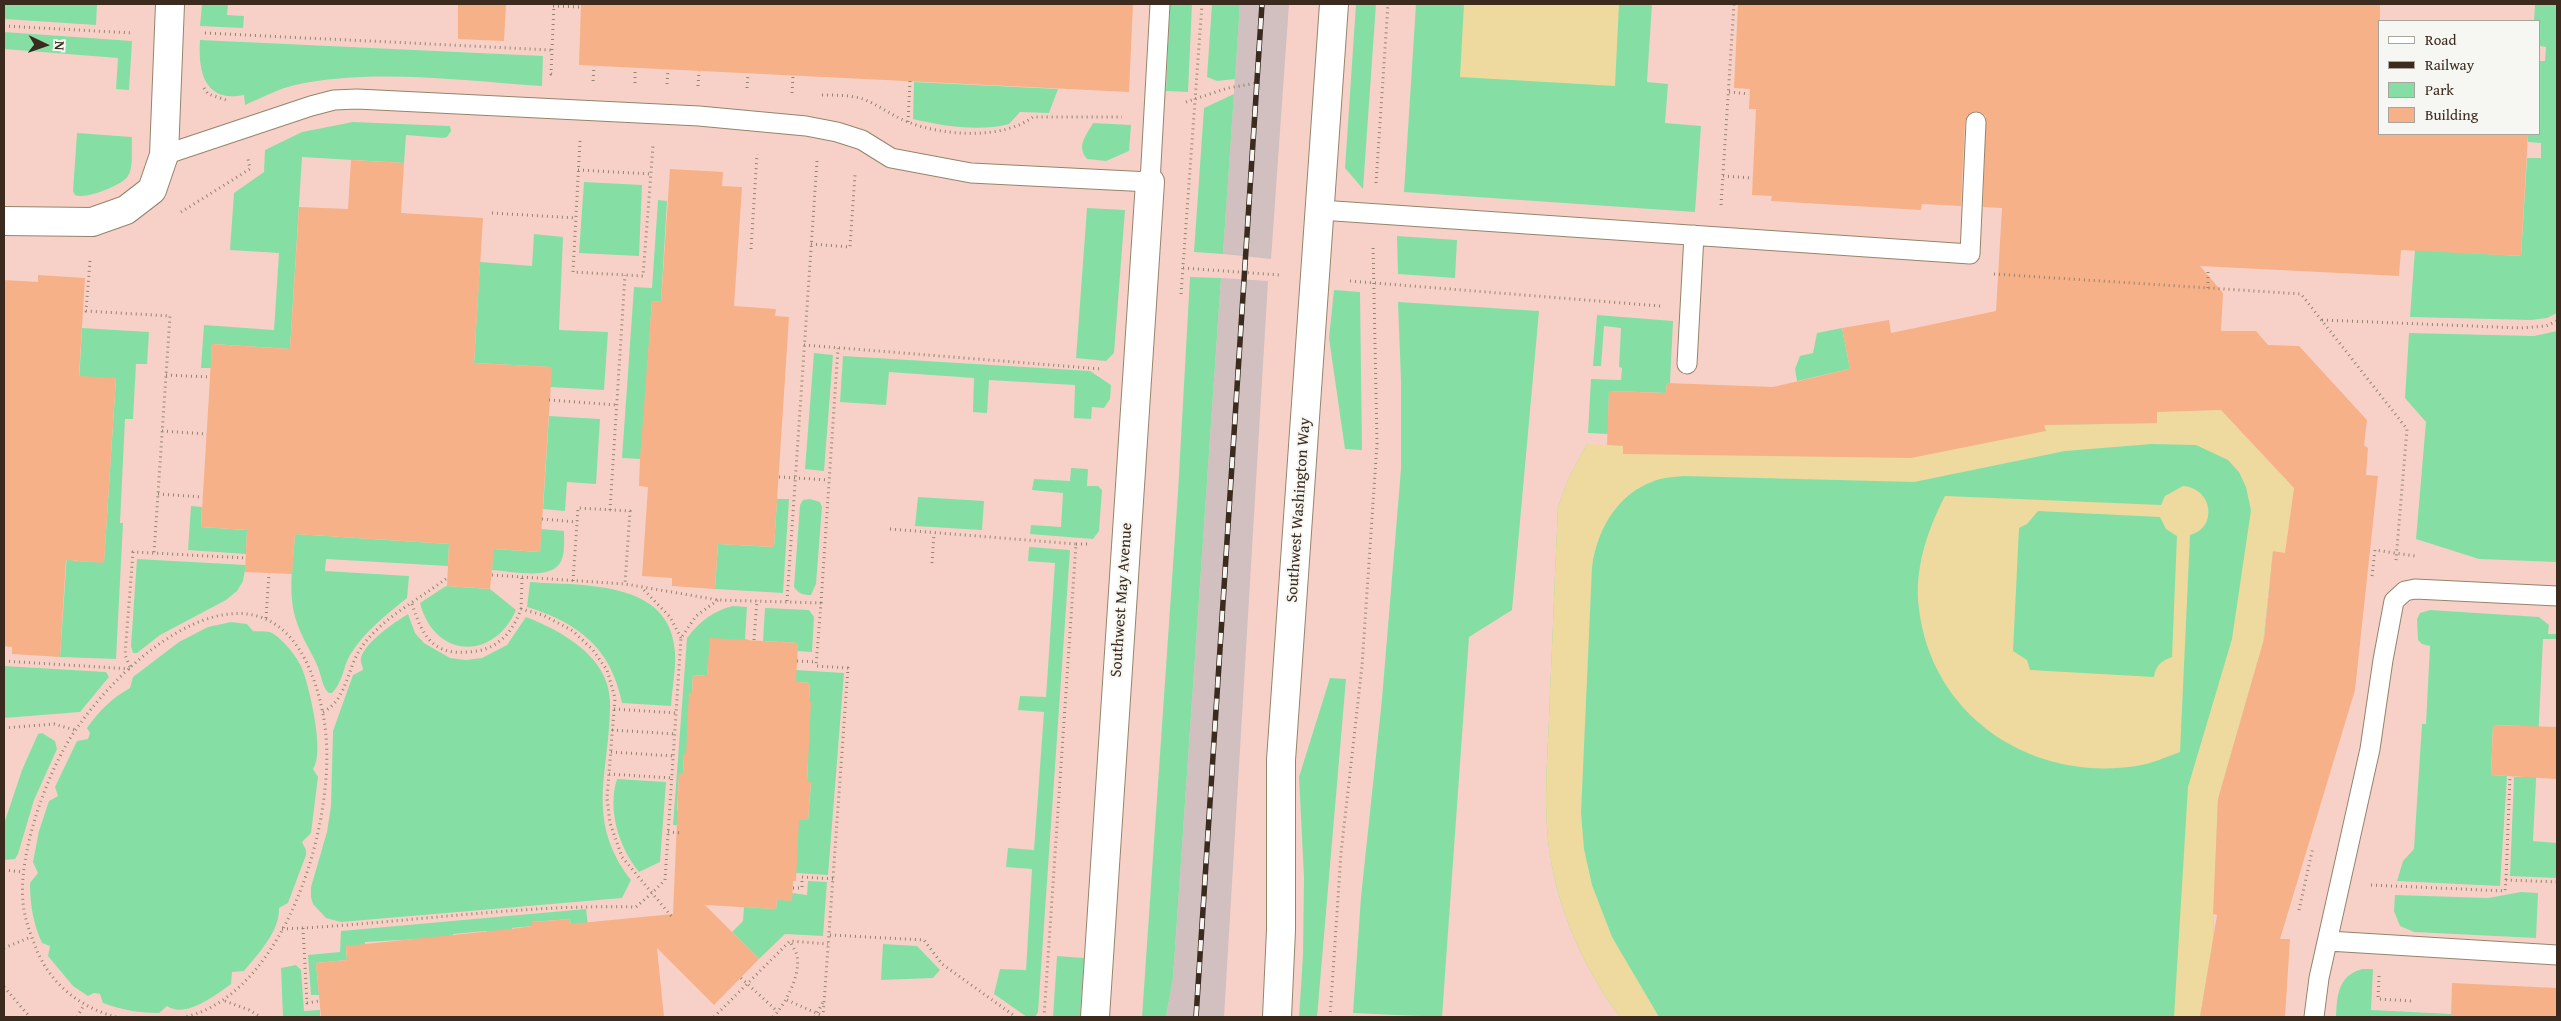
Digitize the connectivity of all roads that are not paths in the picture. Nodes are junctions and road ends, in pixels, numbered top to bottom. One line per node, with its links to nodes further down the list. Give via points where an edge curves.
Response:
1 (170, 4): 5 (street, via 182,34)
2 (1160, 4): 6 (lane)
3 (1334, 4): 7 (street, Southwest Washington Way)
4 (1976, 122): 9 (lane, via 1970,254)
5 (164, 155): 6 (lane, via 334,100 699,116 837,132 862,140 891,158 971,173); 8 (street, via 152,190 126,210 92,222)
6 (1150, 182): 14 (street, Southwest May Avenue)
7 (1320, 210): 9 (lane); 15 (street, Southwest Washington Way, via 1282,760)
8 (4, 221)
9 (1694, 235): 10 (lane)
10 (1687, 364)
11 (2557, 596): 12 (lane, via 2416,589 2405,591 2394,601 2370,749)
12 (2328, 941): 13 (lane); 16 (lane)
13 (2557, 955)
14 (1095, 1017)
15 (1277, 1017)
16 (2314, 1017)

